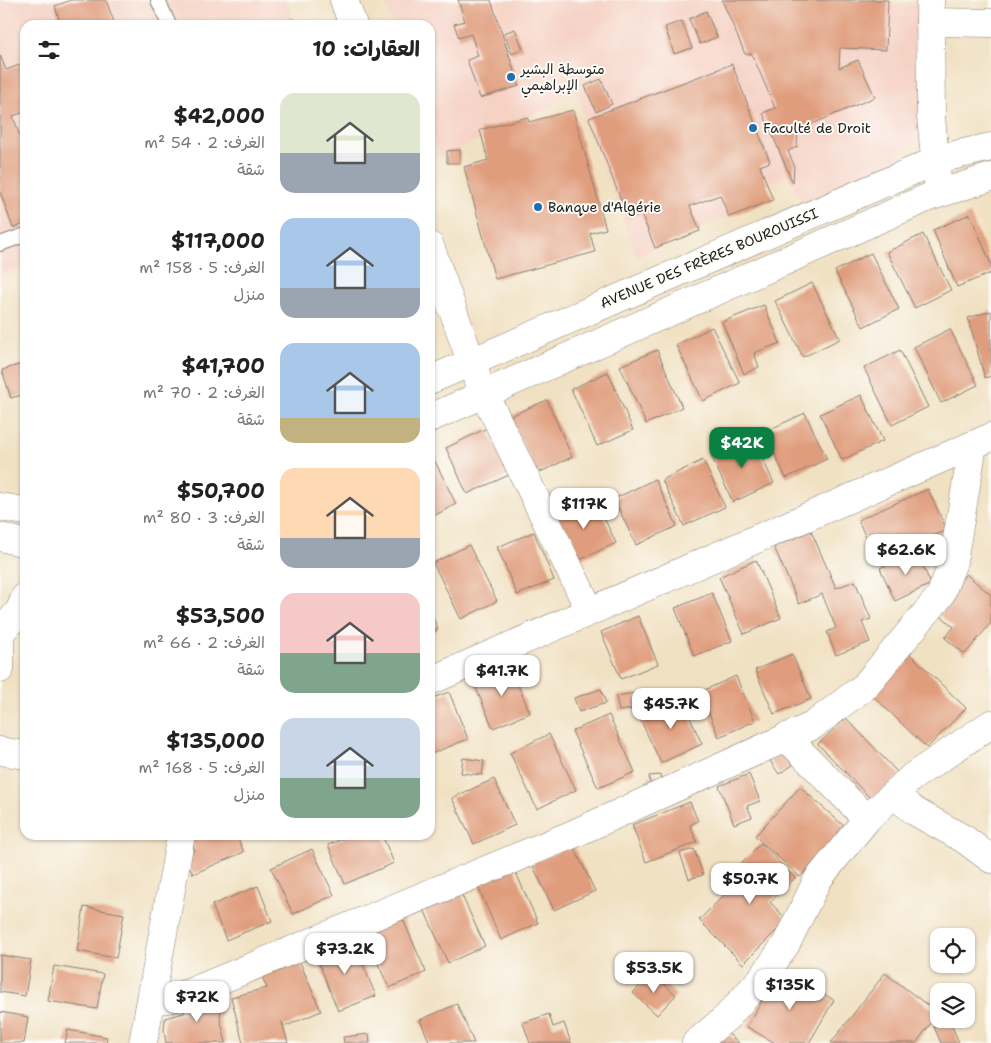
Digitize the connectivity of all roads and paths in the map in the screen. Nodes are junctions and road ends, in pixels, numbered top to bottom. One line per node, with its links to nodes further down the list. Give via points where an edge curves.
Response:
1 (158, 0): 4 (lane)
2 (344, 0): 5 (street)
3 (930, 11): 6 (street); 8 (street)
4 (167, 20)
5 (350, 20)
6 (991, 23)
7 (991, 147): 8 (street, AVENUE DES FRÈRES BOUROUISSI)
8 (934, 162): 10 (street); 14 (street, AVENUE DES FRÈRES BOUROUISSI)
9 (991, 177): 10 (street)
10 (939, 195): 16 (street)
11 (20, 237): 12 (lane)
12 (0, 244)
13 (435, 260): 14 (street)
14 (470, 362): 15 (street, AVENUE DES FRÈRES BOUROUISSI); 16 (street)
15 (435, 378)
16 (484, 393): 17 (street); 24 (street)
17 (435, 416)
18 (982, 441): 24 (street); 29 (street, via 954,562 940,596 864,687 812,726)
19 (0, 507): 20 (street)
20 (20, 510)
21 (0, 537): 22 (street)
22 (20, 542)
23 (20, 608): 25 (street)
24 (590, 611): 27 (street)
25 (0, 630): 26 (street)
26 (0, 669)
27 (435, 679)
28 (991, 724): 32 (street, via 912,777)
29 (786, 738): 33 (street); 36 (street, via 571,835 191,992)
30 (0, 751): 31 (street)
31 (20, 754)
32 (894, 794): 33 (street); 35 (street, via 914,811 964,838)
33 (866, 819): 38 (street, via 818,879 786,944 764,976 727,1018)
34 (180, 840): 36 (street)
35 (991, 859)
36 (152, 1000): 37 (street)
37 (142, 1043)
38 (696, 1043)

